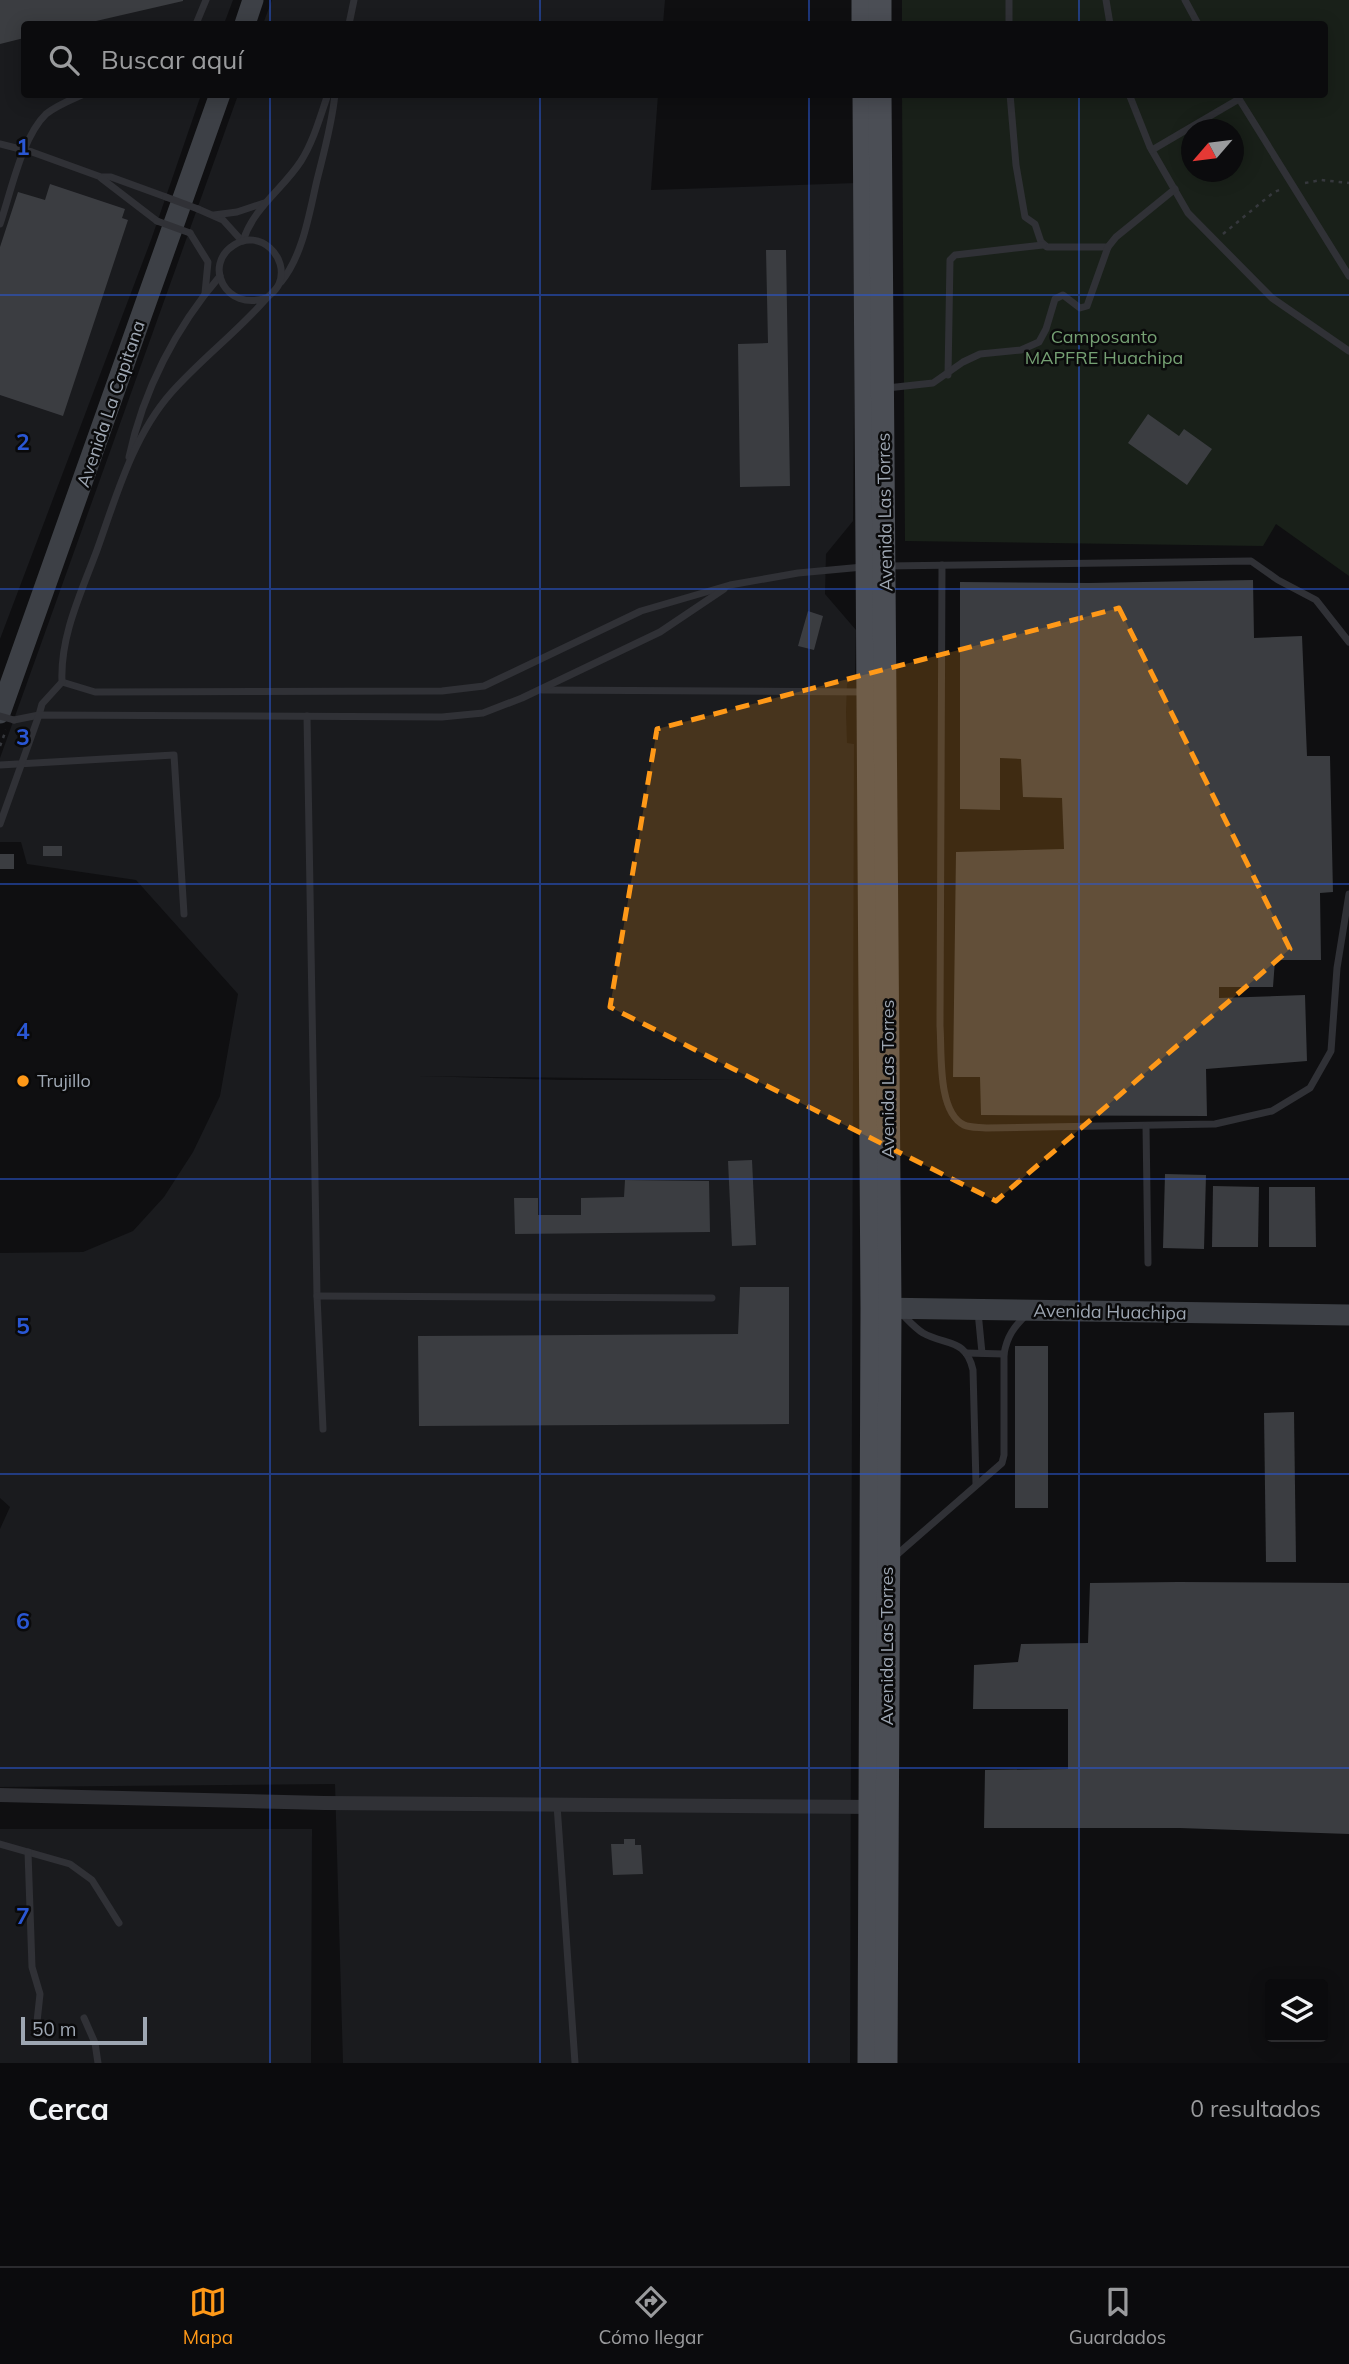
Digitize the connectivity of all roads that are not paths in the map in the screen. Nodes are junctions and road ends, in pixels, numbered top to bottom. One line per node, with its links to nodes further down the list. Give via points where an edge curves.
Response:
1 (205, 0): 9 (lane)
2 (253, 0): 10 (street)
3 (354, 0): 11 (lane)
4 (863, 0): 12 (main road)
5 (880, 0): 13 (main road)
6 (1009, 0): 14 (lane)
7 (1106, 0): 15 (lane)
8 (1185, 0): 16 (lane)
9 (197, 21)
10 (246, 21)
11 (350, 21)
12 (863, 21)
13 (880, 21)
14 (1009, 21)
15 (1110, 21)
16 (1196, 21)
17 (75, 98): 28 (lane, via 44,116)
18 (219, 98): 56 (street, Avenida La Capitana)
19 (327, 98): 32 (lane, via 315,136 300,162)
20 (335, 98): 41 (lane, via 304,232 290,271)
21 (864, 98): 49 (main road, Avenida Las Torres)
22 (880, 98): 46 (main road, Avenida Las Torres)
23 (1010, 98): 36 (lane, via 1024,215 1035,224)
24 (1131, 98): 29 (lane)
25 (1236, 98): 29 (lane)
26 (1239, 98): 40 (lane)
27 (0, 144): 28 (lane)
28 (25, 150): 30 (lane); 34 (lane)
29 (1152, 150): 31 (lane)
30 (101, 177): 33 (lane, bridge); 38 (lane, bridge, via 157,221 190,233)
31 (1175, 189): 37 (lane); 44 (lane, via 1188,213 1272,298)
32 (264, 203): 33 (lane); 35 (lane)
33 (212, 215): 35 (lane)
34 (0, 224)
35 (242, 241): 39 (lane, via 227,250); 41 (lane, via 255,240 275,252 280,262)
36 (1044, 245): 37 (lane); 45 (lane, via 955,255 950,260)
37 (1108, 247): 45 (lane, via 1087,306 1080,308 1059,296 1039,342 1021,350 980,354)
38 (208, 262): 39 (lane); 42 (lane)
39 (220, 275): 42 (lane); 43 (lane, via 237,299)
40 (1349, 276)
41 (278, 286): 43 (lane)
42 (205, 293): 47 (lane, via 155,378 135,428)
43 (266, 298): 47 (lane, via 171,393)
44 (1349, 351)
45 (948, 374): 46 (lane, via 926,385)
46 (883, 388): 49 (main road, Avenida Las Torres)
47 (127, 468): 52 (lane, via 70,625 61,662)
48 (942, 565): 49 (lane); 51 (lane, via 1251,561 1316,600); 63 (lane, via 940,1026 944,1090 951,1114 965,1126 986,1128)
49 (877, 566): 50 (lane); 54 (main road, Avenida Las Torres); 67 (main road, Avenida Las Torres)
50 (730, 585): 52 (lane, via 641,611 484,686 442,691 94,692); 53 (lane, via 660,632)
51 (1349, 642)
52 (62, 682): 55 (lane, via 42,704)
53 (538, 690): 54 (lane); 57 (lane, via 483,713)
54 (869, 692): 67 (main road, Avenida Las Torres)
55 (39, 715): 56 (lane); 57 (lane); 58 (lane)
56 (5, 716)
57 (307, 716): 65 (lane)
58 (21, 764): 59 (lane); 60 (lane); 62 (lane, via 174,755)
59 (0, 765)
60 (0, 824)
61 (1349, 894): 63 (lane, via 1331,1051 1310,1088 1272,1111 1216,1124)
62 (184, 914)
63 (1146, 1126): 64 (lane)
64 (1148, 1263)
65 (317, 1296): 66 (lane); 74 (lane)
66 (712, 1298)
67 (886, 1308): 68 (street, Avenida Huachipa); 71 (lane, via 923,1333 958,1345); 76 (main road, Avenida Las Torres); 79 (main road, Avenida Las Torres)
68 (978, 1309): 69 (street, Avenida Huachipa); 72 (lane)
69 (1030, 1310): 70 (street, Avenida Huachipa); 73 (lane, via 1012,1330)
70 (1349, 1315)
71 (966, 1353): 72 (lane); 75 (lane, via 973,1370)
72 (982, 1353): 73 (lane)
73 (1004, 1354): 75 (lane, via 1004,1455 996,1470)
74 (323, 1429)
75 (976, 1484): 76 (lane)
76 (888, 1563): 79 (main road, Avenida Las Torres)
77 (0, 1795): 78 (street)
78 (557, 1805): 79 (street); 86 (lane)
79 (878, 1807): 87 (main road, Avenida Las Torres); 88 (main road, Avenida Las Torres)
80 (0, 1844): 81 (lane)
81 (28, 1853): 82 (lane, via 70,1864 92,1880); 84 (lane, via 32,1967 40,1994)
82 (119, 1923)
83 (84, 2018): 85 (lane)
84 (36, 2031)
85 (98, 2063)
86 (575, 2063)
87 (869, 2063)
88 (886, 2063)

